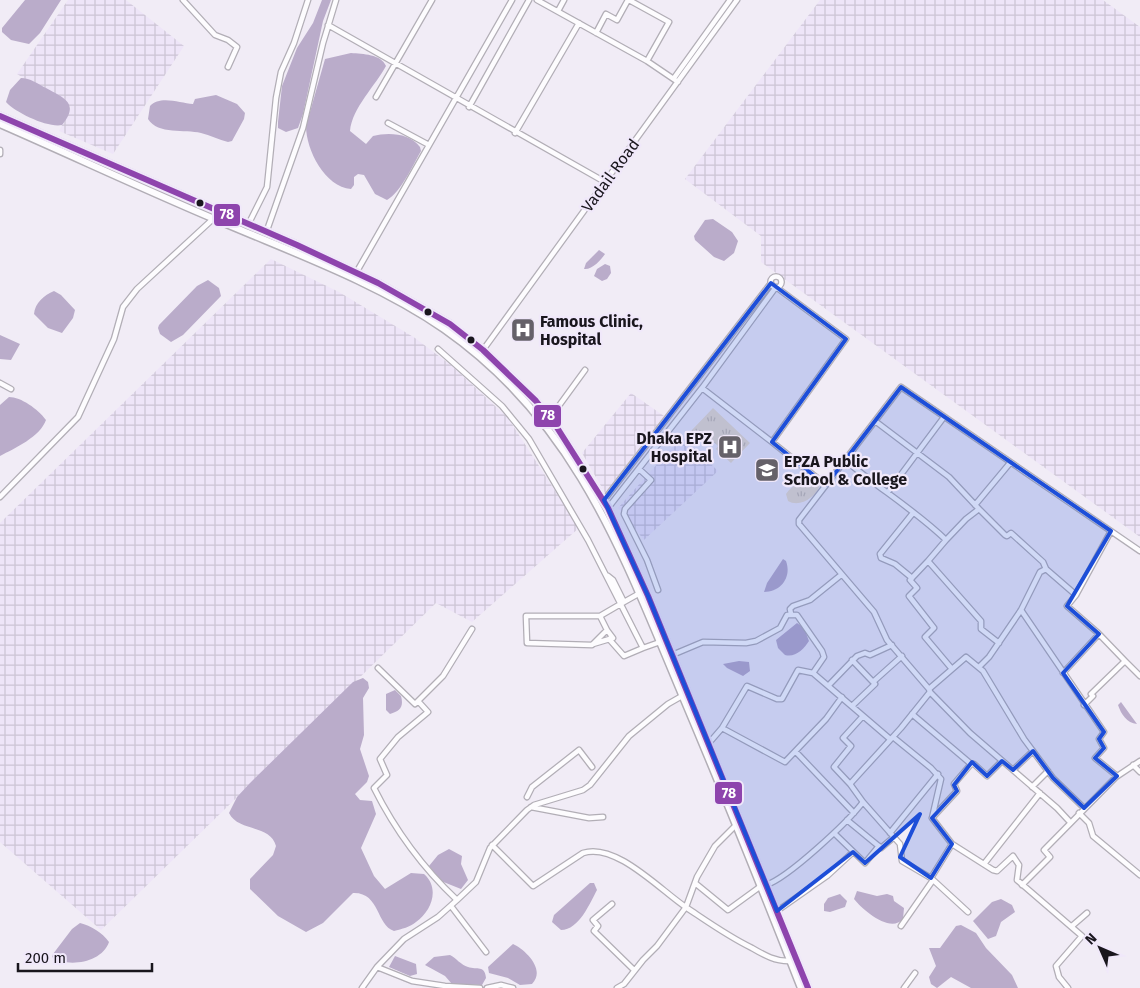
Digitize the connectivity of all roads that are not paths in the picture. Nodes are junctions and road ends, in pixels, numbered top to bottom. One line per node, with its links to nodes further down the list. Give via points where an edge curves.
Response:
1 (182, 0): 18 (street, via 215,35 237,47)
2 (308, 0): 32 (street, via 281,72 267,187)
3 (336, 0): 14 (street)
4 (432, 0): 17 (street)
5 (512, 0): 21 (street)
6 (529, 0): 22 (street)
7 (537, 0): 12 (street)
8 (564, 0): 12 (street)
9 (629, 0): 15 (street, via 617,20 606,14); 16 (street, via 669,22)
10 (730, 0): 19 (street)
11 (737, 0): 19 (street, Vadail Road)
12 (558, 11): 13 (street)
13 (578, 23): 15 (street); 26 (street)
14 (328, 25): 17 (street); 33 (street, via 303,128)
15 (596, 34): 16 (street)
16 (647, 62): 19 (street)
17 (396, 64): 20 (street); 21 (street)
18 (228, 67)
19 (676, 80): 30 (street, Vadail Road)
20 (376, 97)
21 (455, 99): 22 (street); 27 (street)
22 (469, 107): 26 (street)
23 (0, 116): 32 (highway)
24 (388, 123): 27 (street)
25 (0, 124): 31 (highway)
26 (515, 132): 30 (street)
27 (429, 145): 34 (street)
28 (0, 150): 29 (street)
29 (0, 154)
30 (605, 182): 38 (street, Vadail Road)
31 (214, 218): 53 (street, via 136,289 123,307 114,339 78,417); 66 (highway, via 310,258 372,289 444,329 471,350 527,402 580,473)
32 (248, 225): 33 (highway)
33 (266, 233): 34 (highway)
34 (356, 273): 38 (highway, via 427,310)
35 (771, 283): 36 (street); 36 (street, via 773,278 779,277 782,283); 54 (street)
36 (776, 287): 41 (street); 46 (street, via 846,339)
37 (438, 349): 68 (street, via 502,406 529,439 605,573 613,580)
38 (483, 350): 44 (highway)
39 (585, 370): 44 (street)
40 (0, 383): 42 (street)
41 (702, 388): 46 (street); 50 (street)
42 (11, 389)
43 (944, 417): 45 (street, via 901,387); 47 (street); 49 (street)
44 (550, 418): 54 (highway)
45 (875, 421): 47 (street); 48 (street)
46 (772, 442): 51 (street)
47 (916, 453): 52 (street); 55 (street, via 949,477)
48 (845, 460): 51 (street); 52 (street)
49 (1010, 463): 55 (street); 58 (street)
50 (639, 469): 56 (street); 65 (street, via 651,480 624,514)
51 (826, 485): 63 (street, via 799,524)
52 (888, 492): 57 (street)
53 (0, 497)
54 (604, 500): 56 (highway)
55 (977, 507): 59 (street); 62 (street, via 1006,535 1011,533 1044,562)
56 (608, 508): 81 (highway)
57 (913, 513): 59 (street); 64 (street, via 880,554 881,558 896,564)
58 (1111, 531): 60 (street); 67 (street)
59 (946, 540): 61 (street)
60 (1140, 552)
61 (928, 561): 64 (street); 77 (street, via 981,621 981,629)
62 (1046, 569): 67 (street); 69 (street, via 1037,576)
63 (841, 575): 70 (street, via 810,600 793,606); 79 (street, via 874,612)
64 (912, 578): 87 (street, via 910,581 917,588 909,596 934,628 925,636)
65 (658, 590)
66 (640, 593): 68 (street); 76 (highway)
67 (1076, 595): 74 (street, via 1067,606)
68 (622, 603): 71 (street); 80 (street)
69 (1021, 610): 77 (street); 89 (street)
70 (791, 614): 81 (street, via 784,618 780,628 756,641 703,642); 88 (street, via 801,619 822,651 824,657)
71 (600, 616): 73 (street); 78 (street, via 526,616 527,643)
72 (472, 629): 96 (street, via 443,676)
73 (607, 630): 75 (street, via 613,638); 78 (street)
74 (1099, 634): 84 (street); 89 (street)
75 (609, 640): 78 (street); 80 (street, via 624,656)
76 (660, 642): 80 (street); 94 (highway)
77 (999, 643): 85 (street)
78 (592, 645)
79 (892, 645): 82 (street); 83 (street, via 870,655 862,653)
80 (643, 648)
81 (672, 655): 103 (highway)
82 (902, 656): 91 (street); 93 (street)
83 (852, 660): 91 (street); 92 (street)
84 (1125, 661): 90 (street); 97 (street)
85 (980, 666): 87 (street, via 966,657); 104 (street)
86 (378, 668): 96 (street, via 415,704)
87 (952, 668): 93 (street)
88 (814, 673): 92 (street); 101 (street, via 798,670 782,699 747,686)
89 (1063, 673): 97 (street)
90 (1140, 676)
91 (873, 682): 98 (street, via 875,684)
92 (828, 686): 95 (street)
93 (929, 690): 99 (street); 106 (street)
94 (682, 696): 121 (street, via 629,736 590,785); 129 (highway)
95 (842, 697): 98 (street); 105 (street)
96 (418, 701): 143 (street, via 428,712 398,737 380,760 387,775 374,788 417,857)
97 (1084, 704): 115 (street, via 1104,732 1099,739 1104,748 1095,758)
98 (852, 706): 100 (street)
99 (912, 714): 102 (street); 108 (street)
100 (863, 716): 102 (street); 116 (street, via 843,738 851,746 834,767)
101 (722, 728): 103 (street); 105 (street, via 782,761)
102 (891, 738): 114 (street); 116 (street)
103 (709, 743): 141 (highway)
104 (1033, 751): 111 (street); 112 (street)
105 (796, 752): 123 (street)
106 (1002, 761): 108 (street, via 987,776); 111 (street)
107 (1140, 761): 109 (street)
108 (971, 764): 126 (street, via 954,784 957,791)
109 (1133, 766): 113 (street); 115 (street)
110 (592, 768): 119 (street, via 579,750 532,787)
111 (1013, 770): 117 (street)
112 (1048, 771): 117 (street); 122 (street)
113 (1140, 772)
114 (938, 774): 126 (street, via 941,779); 131 (street)
115 (1117, 776): 122 (street)
116 (850, 784): 120 (street)
117 (1032, 786): 118 (street)
118 (1040, 794): 128 (street); 137 (street)
119 (527, 797)
120 (863, 802): 123 (street); 131 (street)
121 (531, 807): 125 (street, via 589,818); 134 (street)
122 (1084, 808): 124 (street)
123 (854, 813): 127 (street)
124 (1079, 813): 128 (street); 138 (street, via 1089,823 1093,836)
125 (603, 817)
126 (932, 818): 133 (street)
127 (847, 820): 130 (street); 135 (street)
128 (1070, 822): 142 (street, via 1044,850 1050,857)
129 (736, 825): 140 (street, via 715,846); 141 (highway)
130 (834, 832): 136 (street); 141 (street, via 797,864)
131 (890, 833): 132 (street)
132 (894, 837): 135 (street, via 883,847); 139 (street, via 902,847 902,861)
133 (952, 844): 137 (street); 139 (street)
134 (492, 845): 143 (street, via 476,882); 146 (street, via 533,886 571,859 591,851 611,856 639,870)
135 (879, 846): 136 (street, via 865,863)
136 (853, 852): 147 (street, via 827,876)
137 (984, 864): 142 (street, via 997,871 1013,856 1019,865 1016,876)
138 (1140, 875)
139 (932, 879): 148 (street); 150 (street)
140 (695, 883): 141 (street, via 728,910); 146 (street)
141 (764, 885): 147 (highway); 153 (highway)
142 (1022, 885): 151 (street)
143 (457, 900): 145 (street)
144 (612, 904): 155 (street, via 593,920 598,926 594,931)
145 (451, 906): 152 (street); 154 (street, via 404,938)
146 (686, 907): 153 (street, via 765,955 781,962); 155 (street)
147 (777, 912): 163 (highway)
148 (968, 912)
149 (1087, 914): 151 (street)
150 (901, 926)
151 (1072, 926): 165 (street, via 1082,936 1056,969)
152 (486, 952)
153 (790, 960): 162 (highway)
154 (378, 967): 157 (street); 158 (street, via 412,980)
155 (634, 970): 161 (street)
156 (915, 972): 164 (street)
157 (362, 988)
158 (480, 988)
159 (487, 988): 160 (street)
160 (513, 988)
161 (617, 988)
162 (802, 988)
163 (808, 988)
164 (904, 988)
165 (1068, 988)

